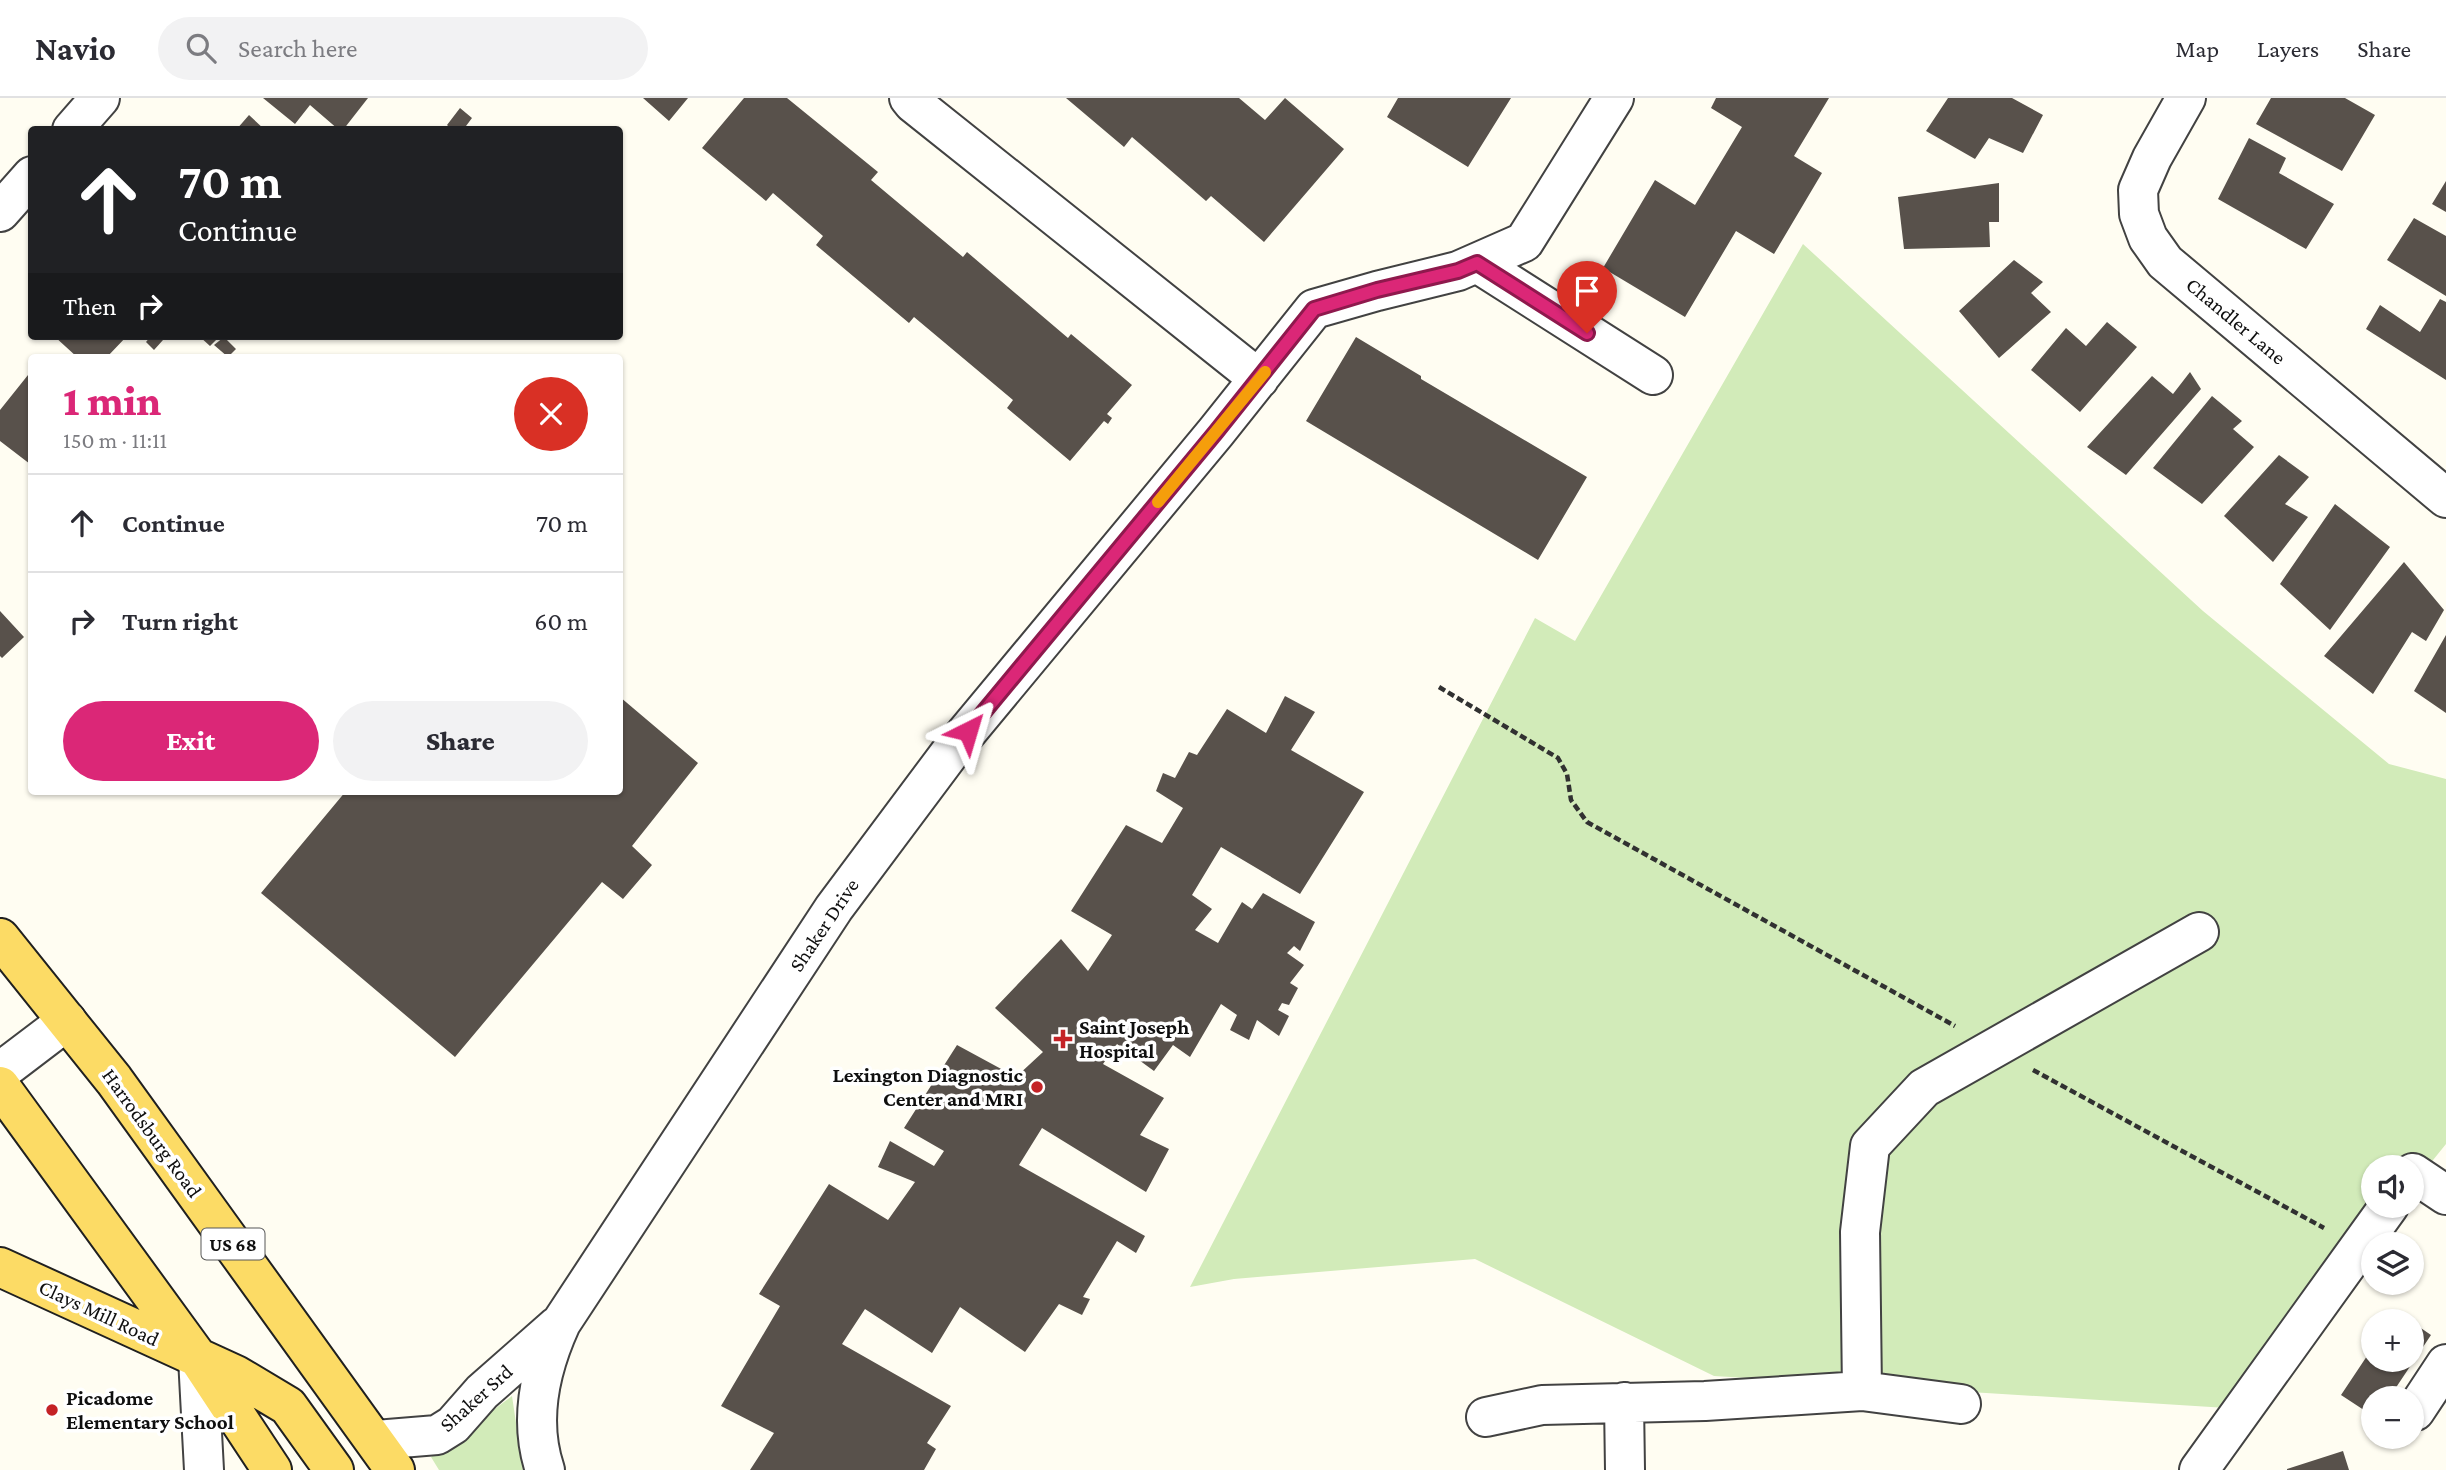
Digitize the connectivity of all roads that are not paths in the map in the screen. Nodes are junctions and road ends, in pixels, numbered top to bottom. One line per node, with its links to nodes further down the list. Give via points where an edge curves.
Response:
1 (100, 98): 5 (street)
2 (909, 98): 10 (street)
3 (1614, 98): 8 (street, Shaker Drive, via 1524,242)
4 (2186, 98): 11 (street, Chandler Lane, via 2138,190 2139,214 2148,238 2165,262)
5 (76, 126)
6 (28, 180): 7 (street)
7 (0, 212)
8 (1477, 263): 9 (street); 10 (street, Shaker Drive, via 1314,309)
9 (1653, 375)
10 (1259, 379): 21 (street, Shaker Drive, via 952,750 834,908)
11 (2446, 498)
12 (2199, 932): 24 (street, via 1924,1088 1870,1146 1860,1231)
13 (0, 937): 14 (main road, Harrodsburg Road / US 68)
14 (67, 1021): 15 (street); 29 (main road, Harrodsburg Road / US 68)
15 (0, 1072)
16 (0, 1086): 22 (main road)
17 (2424, 1180): 18 (street)
18 (2446, 1195)
19 (2380, 1218): 35 (street)
20 (0, 1267): 22 (main road, Clays Mill Road)
21 (561, 1323): 29 (street, Shaker Srd, via 482,1392 453,1425); 33 (street, Shaker Drive, via 548,1350 538,1391 537,1427)
22 (198, 1358): 30 (street); 31 (main road); 32 (main road, Clays Mill Road, via 288,1406)
23 (2446, 1364): 25 (street)
24 (1862, 1391): 26 (street); 27 (street)
25 (2424, 1397)
26 (1624, 1402): 28 (street, via 1542,1405); 34 (street)
27 (1961, 1404)
28 (1486, 1417)
29 (385, 1455)
30 (204, 1470)
31 (272, 1470)
32 (334, 1470)
33 (545, 1470)
34 (1625, 1470)
35 (2199, 1470)

